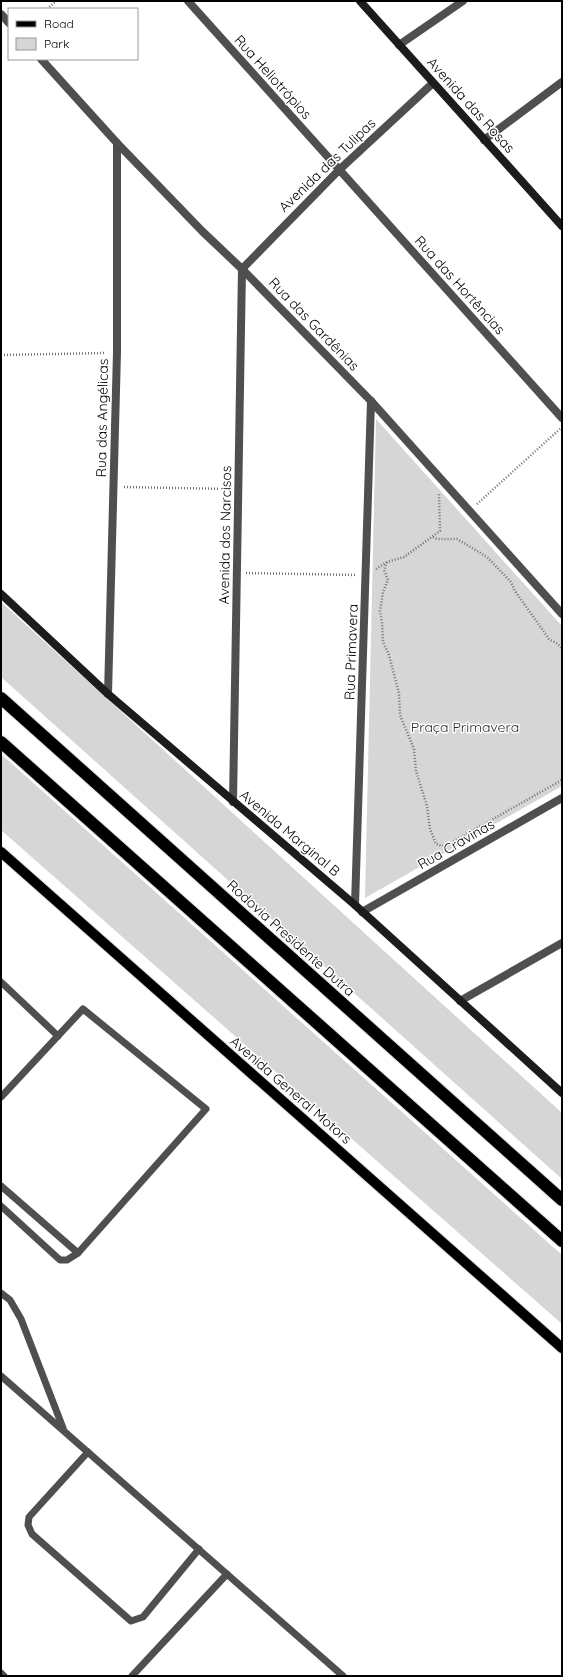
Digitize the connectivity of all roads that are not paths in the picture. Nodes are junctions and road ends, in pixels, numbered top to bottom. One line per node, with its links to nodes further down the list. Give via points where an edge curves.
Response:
1 (188, 1): 12 (street, Rua Heliotrópios)
2 (360, 1): 6 (street, Avenida das Rosas)
3 (463, 1): 6 (street)
4 (1, 14): 5 (street)
5 (8, 22)
6 (399, 45): 8 (street, Avenida das Rosas)
7 (42, 60): 11 (street, Rua das Gardênias)
8 (433, 82): 10 (street, Avenida das Rosas); 12 (street, Avenida das Tulipas)
9 (562, 82): 10 (street)
10 (484, 140): 13 (street, Avenida das Rosas)
11 (117, 144): 14 (street, Rua das Gardênias); 19 (street, Rua das Angélicas, via 117,352)
12 (339, 170): 14 (street, Avenida das Tulipas); 16 (street, Rua das Hortências)
13 (562, 226)
14 (242, 268): 15 (street, Rua das Gardênias); 23 (street, Avenida dos Narcisos)
15 (371, 400): 18 (street, Rua das Gardênias); 25 (street, Rua Primavera)
16 (562, 418)
17 (1, 594): 19 (street, Avenida Marginal B)
18 (562, 614)
19 (108, 694): 23 (street, Avenida Marginal B)
20 (1, 698): 34 (highway, Rodovia Presidente Dutra)
21 (1, 742): 36 (highway)
22 (562, 798): 26 (street, Rua Cravinas)
23 (233, 802): 25 (street, Avenida Marginal B)
24 (1, 852): 39 (main road, Avenida General Motors)
25 (355, 905): 26 (street, Avenida Marginal B)
26 (362, 912): 29 (street, Avenida Marginal B)
27 (562, 943): 29 (street)
28 (1, 982): 30 (lane)
29 (460, 1001): 31 (street, Avenida Marginal B)
30 (58, 1036): 32 (lane); 37 (lane, via 83,1009 206,1109)
31 (562, 1093)
32 (1, 1097)
33 (1, 1186): 37 (lane)
34 (562, 1200)
35 (1, 1206): 37 (lane, via 60,1260 68,1260)
36 (562, 1241)
37 (78, 1253)
38 (1, 1293): 41 (lane, via 10,1300 21,1319)
39 (562, 1348)
40 (1, 1376): 41 (lane)
41 (64, 1430): 42 (lane)
42 (88, 1452): 43 (lane); 43 (lane, via 29,1517 28,1525 32,1534 131,1621 143,1617)
43 (199, 1549): 44 (lane)
44 (227, 1574): 47 (lane); 48 (lane)
45 (1, 1673): 46 (lane)
46 (4, 1676)
47 (132, 1676)
48 (343, 1676)

